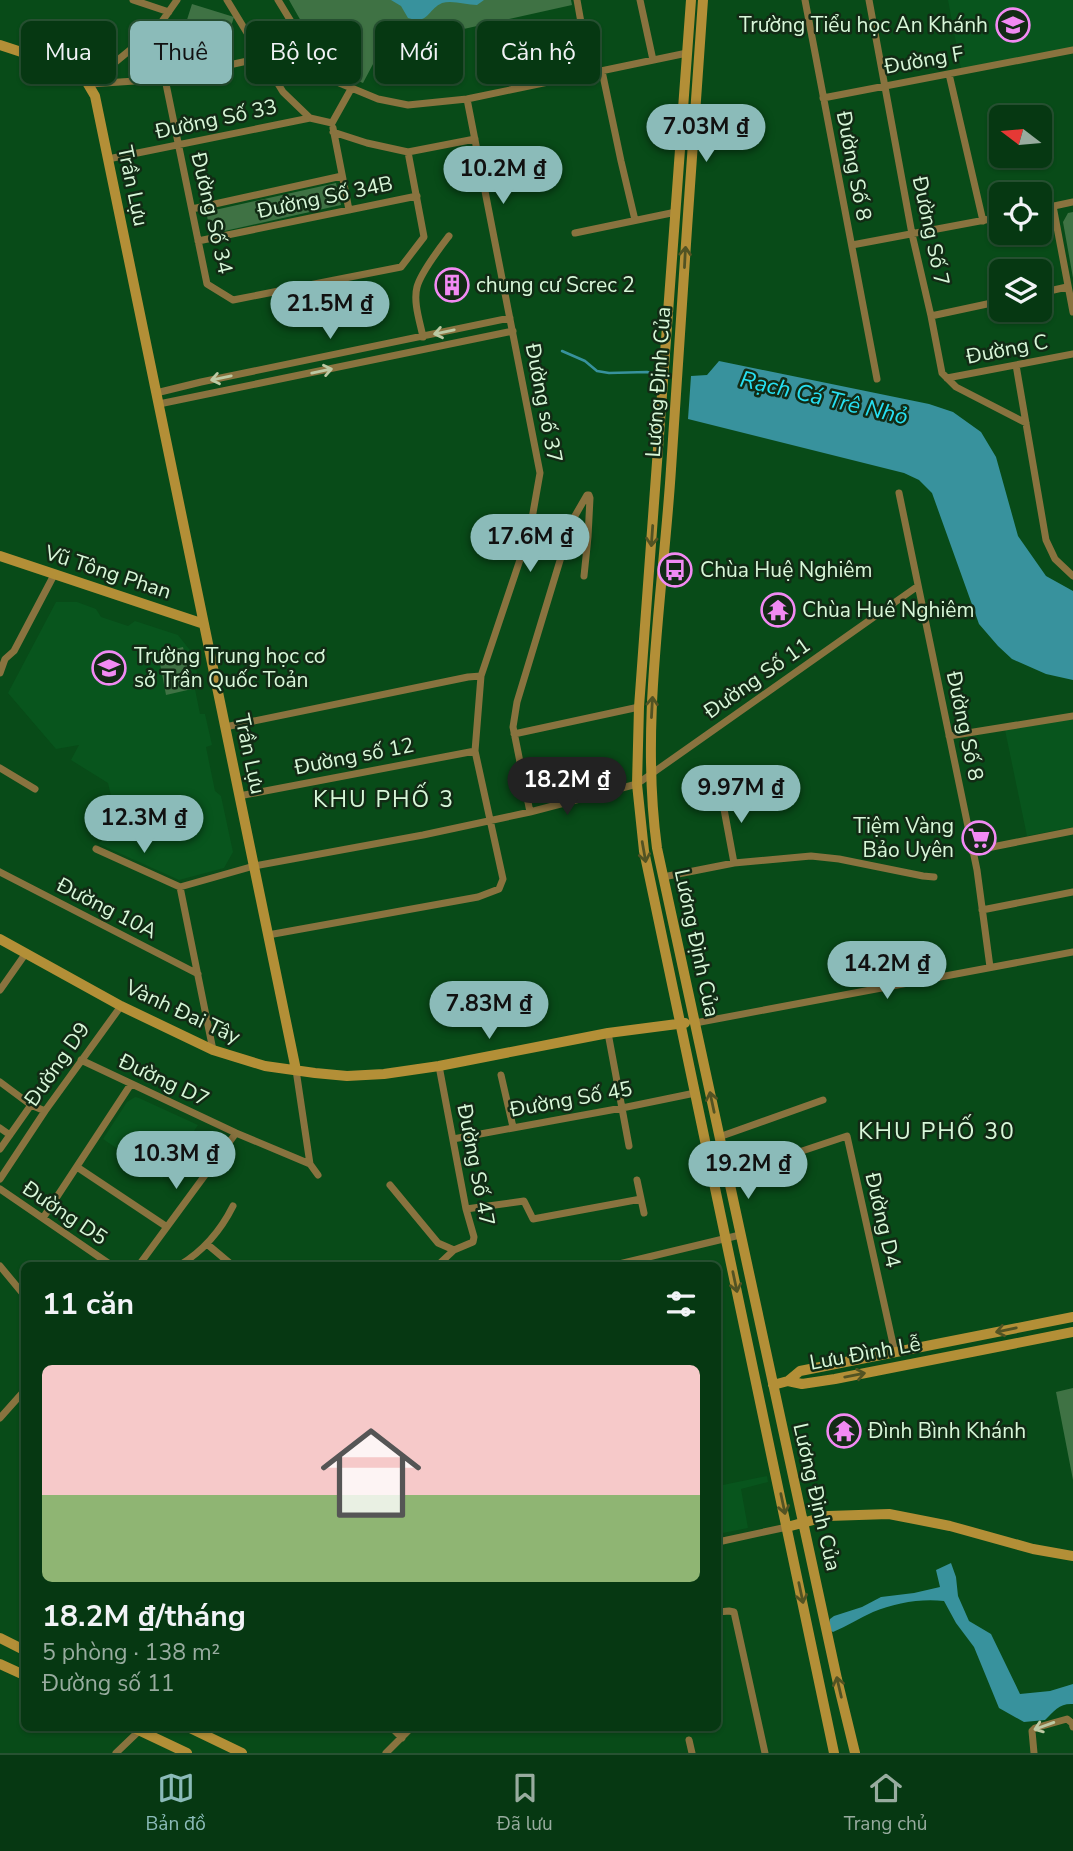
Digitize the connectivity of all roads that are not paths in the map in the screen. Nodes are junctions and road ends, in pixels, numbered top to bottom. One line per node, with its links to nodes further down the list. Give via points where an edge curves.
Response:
1 (133, 0): 11 (street)
2 (177, 0): 11 (street)
3 (227, 0): 13 (street)
4 (278, 0): 27 (street, via 312,56 337,82)
5 (577, 0): 12 (street)
6 (640, 0): 18 (street)
7 (691, 0): 17 (main road, Lương Định Của)
8 (702, 0): 84 (main road, Lương Định Của, one-way to 8)
9 (805, 0): 28 (street, Đường Số 8)
10 (869, 0): 26 (street, Đường Số 7)
11 (169, 12): 19 (street)
12 (581, 21)
13 (246, 32)
14 (0, 45): 16 (main road)
15 (1073, 50): 21 (street, Đường F)
16 (21, 52)
17 (687, 53): 18 (street); 43 (main road, Lương Định Của)
18 (653, 60): 20 (street)
19 (116, 62)
20 (602, 71): 44 (street)
21 (948, 74): 26 (street, Đường F); 46 (street)
22 (90, 84): 36 (main road, Trần Lựu)
23 (166, 84): 34 (street, Đường Số 34)
24 (279, 84): 30 (street)
25 (538, 84): 29 (street)
26 (886, 85): 28 (street, Đường F); 48 (street, Đường Số 7)
27 (351, 89): 29 (street, via 408,105); 31 (street)
28 (824, 98): 51 (street, Đường Số 8)
29 (467, 99): 33 (street, Đường số 37)
30 (310, 118): 31 (street, Đường Số 33); 34 (street, Đường Số 33)
31 (332, 123): 32 (street)
32 (333, 132): 35 (street); 37 (street)
33 (475, 139): 35 (street); 57 (street, Đường số 37)
34 (179, 145): 36 (street, Đường Số 33); 41 (street, Đường Số 34)
35 (408, 152): 38 (street, Đường Số 34)
36 (108, 159): 64 (main road, Trần Lựu)
37 (342, 176): 41 (street); 42 (street)
38 (417, 196): 42 (street, Đường Số 34B); 50 (street, Đường Số 34, via 424,237 401,267 233,300 207,284)
39 (1073, 202): 40 (street)
40 (1053, 206): 52 (street)
41 (192, 209): 50 (street, Đường Số 34)
42 (349, 210): 50 (street, Đường Số 34B)
43 (676, 212): 44 (street); 77 (main road, Lương Định Của, one-way to 77)
44 (635, 220): 47 (street)
45 (989, 220): 46 (street)
46 (983, 221): 48 (street)
47 (575, 233)
48 (912, 234): 51 (street); 56 (street, Đường Số 7)
49 (449, 236): 59 (street, via 417,288)
50 (198, 241)
51 (852, 245): 63 (street, Đường Số 8)
52 (1068, 287): 53 (street); 55 (street)
53 (1052, 290)
54 (989, 304): 56 (street)
55 (1073, 312)
56 (931, 316): 62 (street, Đường Số 7, via 942,373)
57 (510, 318): 58 (street, Đường số 37); 59 (street, one-way to 59)
58 (513, 331): 64 (street, one-way to 58); 76 (street, Đường số 37, via 540,473 530,530)
59 (423, 337): 64 (street, one-way to 64, via 201,382)
60 (1073, 354): 61 (street, Đường C)
61 (1016, 365): 62 (street, Đường C); 65 (street)
62 (947, 378): 65 (street)
63 (877, 379)
64 (158, 399): 74 (main road, Trần Lựu)
65 (1026, 423): 72 (street, via 1046,540 1055,559)
66 (899, 493): 73 (street, Đường Số 8)
67 (588, 537): 68 (street); 68 (street, via 587,495); 71 (street)
68 (566, 539): 80 (street, via 517,702)
69 (0, 556): 70 (main road, Vũ Tông Phan)
70 (54, 575): 74 (main road, Vũ Tông Phan); 75 (street)
71 (584, 576)
72 (1073, 576)
73 (918, 586): 81 (street, Đường Số 8); 84 (street, Đường Số 11)
74 (204, 624): 79 (main road, Trần Lựu)
75 (0, 673)
76 (481, 676): 79 (street); 82 (street, Đường số 37)
77 (639, 707): 80 (street); 85 (main road, Lương Định Của)
78 (1073, 716): 81 (street)
79 (225, 727): 88 (main road, Trần Lựu)
80 (514, 734): 89 (street)
81 (949, 736): 93 (street, Đường Số 8)
82 (475, 751): 88 (street, Đường số 12); 90 (street, Đường số 37)
83 (0, 768): 86 (street)
84 (650, 775): 85 (street, Đường Số 11); 97 (main road, Lương Định Của)
85 (637, 784): 89 (street); 110 (main road, Lương Định Của, one-way to 110, via 644,851)
86 (34, 789)
87 (721, 793): 94 (street)
88 (239, 796): 95 (main road, Trần Lựu)
89 (530, 812): 90 (street)
90 (490, 821): 95 (street); 102 (street, Đường số 37, via 503,879 499,889 478,897)
91 (1073, 831): 93 (street)
92 (96, 849): 99 (street)
93 (972, 850): 101 (street, Đường Số 8)
94 (734, 863): 97 (street); 98 (street, via 811,856)
95 (254, 866): 99 (street); 102 (main road, Trần Lựu)
96 (0, 872): 107 (street, Đường 10A)
97 (663, 877): 111 (main road, Lương Định Của)
98 (934, 877)
99 (180, 887): 107 (street)
100 (1073, 892): 101 (street)
101 (982, 910): 106 (street, Đường Số 8)
102 (268, 935): 116 (main road, Trần Lựu)
103 (0, 939): 105 (main road, Vành Đai Tây)
104 (1073, 952): 106 (street)
105 (26, 953): 108 (street); 109 (main road, Vành Đai Tây)
106 (990, 967): 111 (street)
107 (198, 974): 113 (street)
108 (0, 990)
109 (121, 1006): 113 (main road, Vành Đai Tây); 114 (street, Đường D9)
110 (680, 1023): 111 (main road, Vành Đai Tây); 112 (main road, Vành Đai Tây); 120 (main road, Lương Định Của)
111 (695, 1023): 129 (main road, Lương Định Của, one-way to 111)
112 (608, 1033): 115 (main road, Vành Đai Tây); 123 (street)
113 (213, 1050): 116 (main road, Vành Đai Tây)
114 (81, 1060): 119 (street, Đường D7); 124 (street, Đường D9)
115 (439, 1066): 116 (main road, Vành Đai Tây, via 366,1076); 130 (street, Đường Số 47)
116 (296, 1070): 133 (street)
117 (501, 1074): 125 (street)
118 (0, 1082): 122 (street)
119 (131, 1084): 127 (street, Đường D7); 134 (street)
120 (695, 1093): 123 (street, Đường Số 45); 148 (main road, Lương Định Của)
121 (823, 1100): 129 (street)
122 (31, 1105): 124 (street); 128 (street)
123 (622, 1108): 125 (street, Đường Số 45); 131 (street)
124 (45, 1111): 137 (street, Đường D9)
125 (513, 1127): 130 (street, Đường Số 45)
126 (0, 1128): 128 (street)
127 (236, 1133): 133 (street, Đường D7); 146 (street)
128 (10, 1135): 132 (street)
129 (719, 1137): 136 (main road, Lương Định Của)
130 (453, 1139): 143 (street, Đường Số 47)
131 (629, 1146)
132 (0, 1149)
133 (310, 1164): 135 (street)
134 (77, 1167): 145 (street); 146 (street)
135 (318, 1175)
136 (727, 1176): 147 (main road, Lương Định Của); 161 (street, Đường D4, via 847,1136)
137 (0, 1179)
138 (637, 1180): 141 (street)
139 (390, 1185): 150 (street, Đường Số 47, via 438,1243)
140 (0, 1189): 145 (street, Đường D5)
141 (641, 1199): 143 (street, via 533,1219 524,1201); 144 (street)
142 (233, 1206): 149 (street)
143 (466, 1209): 150 (street, Đường Số 47, via 473,1242)
144 (644, 1213)
145 (43, 1218): 152 (street, Đường D5)
146 (167, 1227): 153 (street)
147 (740, 1235): 148 (street); 163 (main road, Lương Định Của)
148 (726, 1238): 151 (street); 167 (main road, Lương Định Của, one-way to 167)
149 (206, 1244): 154 (street); 155 (street)
150 (454, 1250): 156 (street)
151 (652, 1261)
152 (107, 1262)
153 (141, 1262)
154 (184, 1262)
155 (228, 1262)
156 (441, 1262)
157 (0, 1266): 158 (street)
158 (21, 1291)
159 (1073, 1317): 161 (main road, Lưu Đình Lễ, one-way to 161)
160 (1073, 1332): 162 (main road, Lưu Đình Lễ, one-way to 160, via 802,1384 835,1379)
161 (895, 1353): 162 (main road, Lưu Đình Lễ, via 800,1371)
162 (788, 1381): 163 (main road)
163 (773, 1385): 166 (main road, Lương Định Của)
164 (21, 1394): 165 (street)
165 (0, 1418)
166 (804, 1522): 167 (main road); 169 (main road, via 828,1516 889,1514); 190 (main road, Lương Định Của, one-way to 166)
167 (787, 1527): 168 (street); 189 (main road, Lương Định Của, one-way to 189)
168 (721, 1541)
169 (1073, 1556)
170 (721, 1612): 188 (street, via 734,1612)
171 (0, 1638): 172 (main road)
172 (21, 1648)
173 (2, 1668): 174 (main road)
174 (21, 1674)
175 (1073, 1727): 191 (street, one-way to 191, via 1067,1719 1033,1729)
176 (133, 1731): 183 (street)
177 (139, 1731): 184 (main road)
178 (196, 1731): 185 (main road)
179 (395, 1731): 181 (street)
180 (408, 1731): 181 (street)
181 (402, 1738): 186 (street)
182 (689, 1740): 187 (street)
183 (116, 1753)
184 (187, 1753)
185 (242, 1753)
186 (386, 1753)
187 (692, 1753)
188 (765, 1753)
189 (834, 1753)
190 (855, 1753)
191 (1034, 1753)

